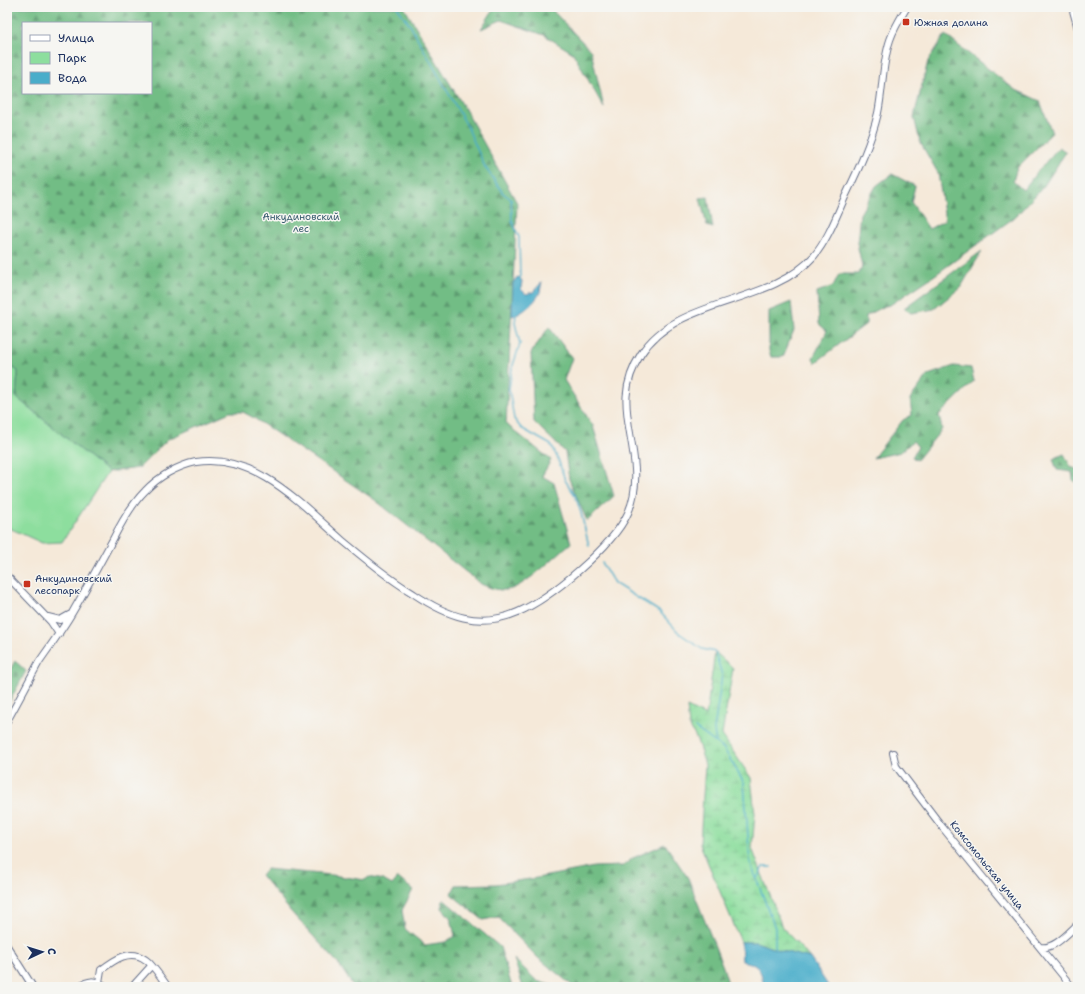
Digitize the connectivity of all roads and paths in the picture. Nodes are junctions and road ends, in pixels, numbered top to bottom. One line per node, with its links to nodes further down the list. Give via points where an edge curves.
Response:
1 (907, 7): 5 (street, via 889,42 878,111 870,140 823,244 808,262 791,275 680,320 648,343 635,364 626,392 626,417 635,481 628,513 609,542 549,594 519,612 493,620 463,618 443,612 384,574 269,479 242,466 223,461 207,461 172,470 145,490 123,520)
2 (1072, 7): 3 (street)
3 (1078, 28)
4 (7, 576): 6 (street)
5 (72, 613): 6 (street, via 60,620); 7 (street)
6 (45, 616): 7 (street)
7 (59, 634): 8 (street, via 41,659)
8 (7, 721)
9 (893, 753): 13 (street, Комсомольская улица, via 896,766)
10 (1078, 924): 12 (street)
11 (7, 946): 17 (street)
12 (1052, 946): 13 (street); 14 (street)
13 (1040, 947): 14 (street, Комсомольская улица)
14 (1050, 959): 22 (street, Комсомольская улица)
15 (151, 966): 16 (street, via 147,960 132,954 114,960 101,970); 20 (street); 21 (street)
16 (99, 982): 18 (street, via 90,980); 19 (street)
17 (33, 987)
18 (76, 987)
19 (107, 987)
20 (132, 987)
21 (168, 987)
22 (1072, 987)

